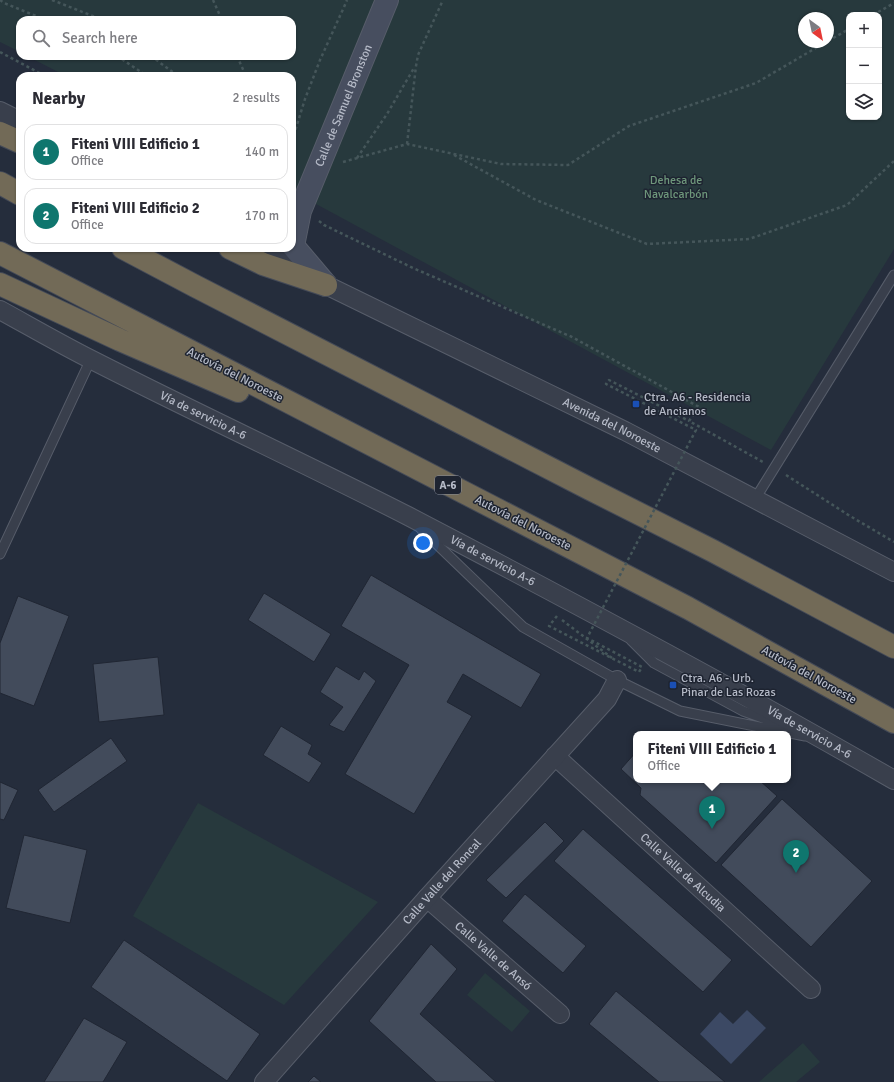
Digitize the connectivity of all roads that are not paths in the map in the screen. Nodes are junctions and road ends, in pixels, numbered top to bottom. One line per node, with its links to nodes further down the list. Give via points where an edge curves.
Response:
1 (387, 0): 8 (street, Calle de Samuel Bronston)
2 (0, 111): 3 (street)
3 (16, 119)
4 (0, 133): 5 (highway)
5 (16, 140)
6 (0, 183): 7 (highway)
7 (16, 192)
8 (298, 211): 9 (street, Calle de Samuel Bronston)
9 (296, 225)
10 (296, 250): 17 (street, Calle de Samuel Bronston)
11 (131, 252): 25 (highway, via 713,551)
12 (238, 252): 17 (highway, via 263,264)
13 (266, 252): 17 (street)
14 (0, 253): 20 (highway, Autovía del Noroeste / A-6)
15 (894, 275): 21 (lane)
16 (0, 284): 20 (highway, via 120,340)
17 (326, 285): 21 (street, Avenida del Noroeste, via 625,431)
18 (0, 310): 19 (street, Vía de servicio A-6)
19 (91, 360): 22 (street, Vía de servicio A-6); 23 (lane)
20 (412, 466): 27 (highway, Autovía del Noroeste / A-6, via 688,608)
21 (755, 499): 24 (street, Avenida del Noroeste)
22 (405, 515): 26 (lane, via 523,627); 30 (street, Vía de servicio A-6, via 618,626)
23 (0, 554)
24 (894, 572)
25 (894, 647)
26 (617, 680): 28 (lane, via 680,711); 31 (street, Calle Valle del Roncal, via 606,699)
27 (894, 722)
28 (779, 731)
29 (791, 733): 30 (lane)
30 (824, 740): 32 (street, Vía de servicio A-6)
31 (555, 756): 33 (street, Calle Valle del Roncal); 34 (street, Calle Valle de Alcudia)
32 (894, 780)
33 (427, 898): 35 (street, Calle Valle de Ansó); 36 (street, Calle Valle del Roncal)
34 (811, 989)
35 (560, 1014)
36 (264, 1082)

